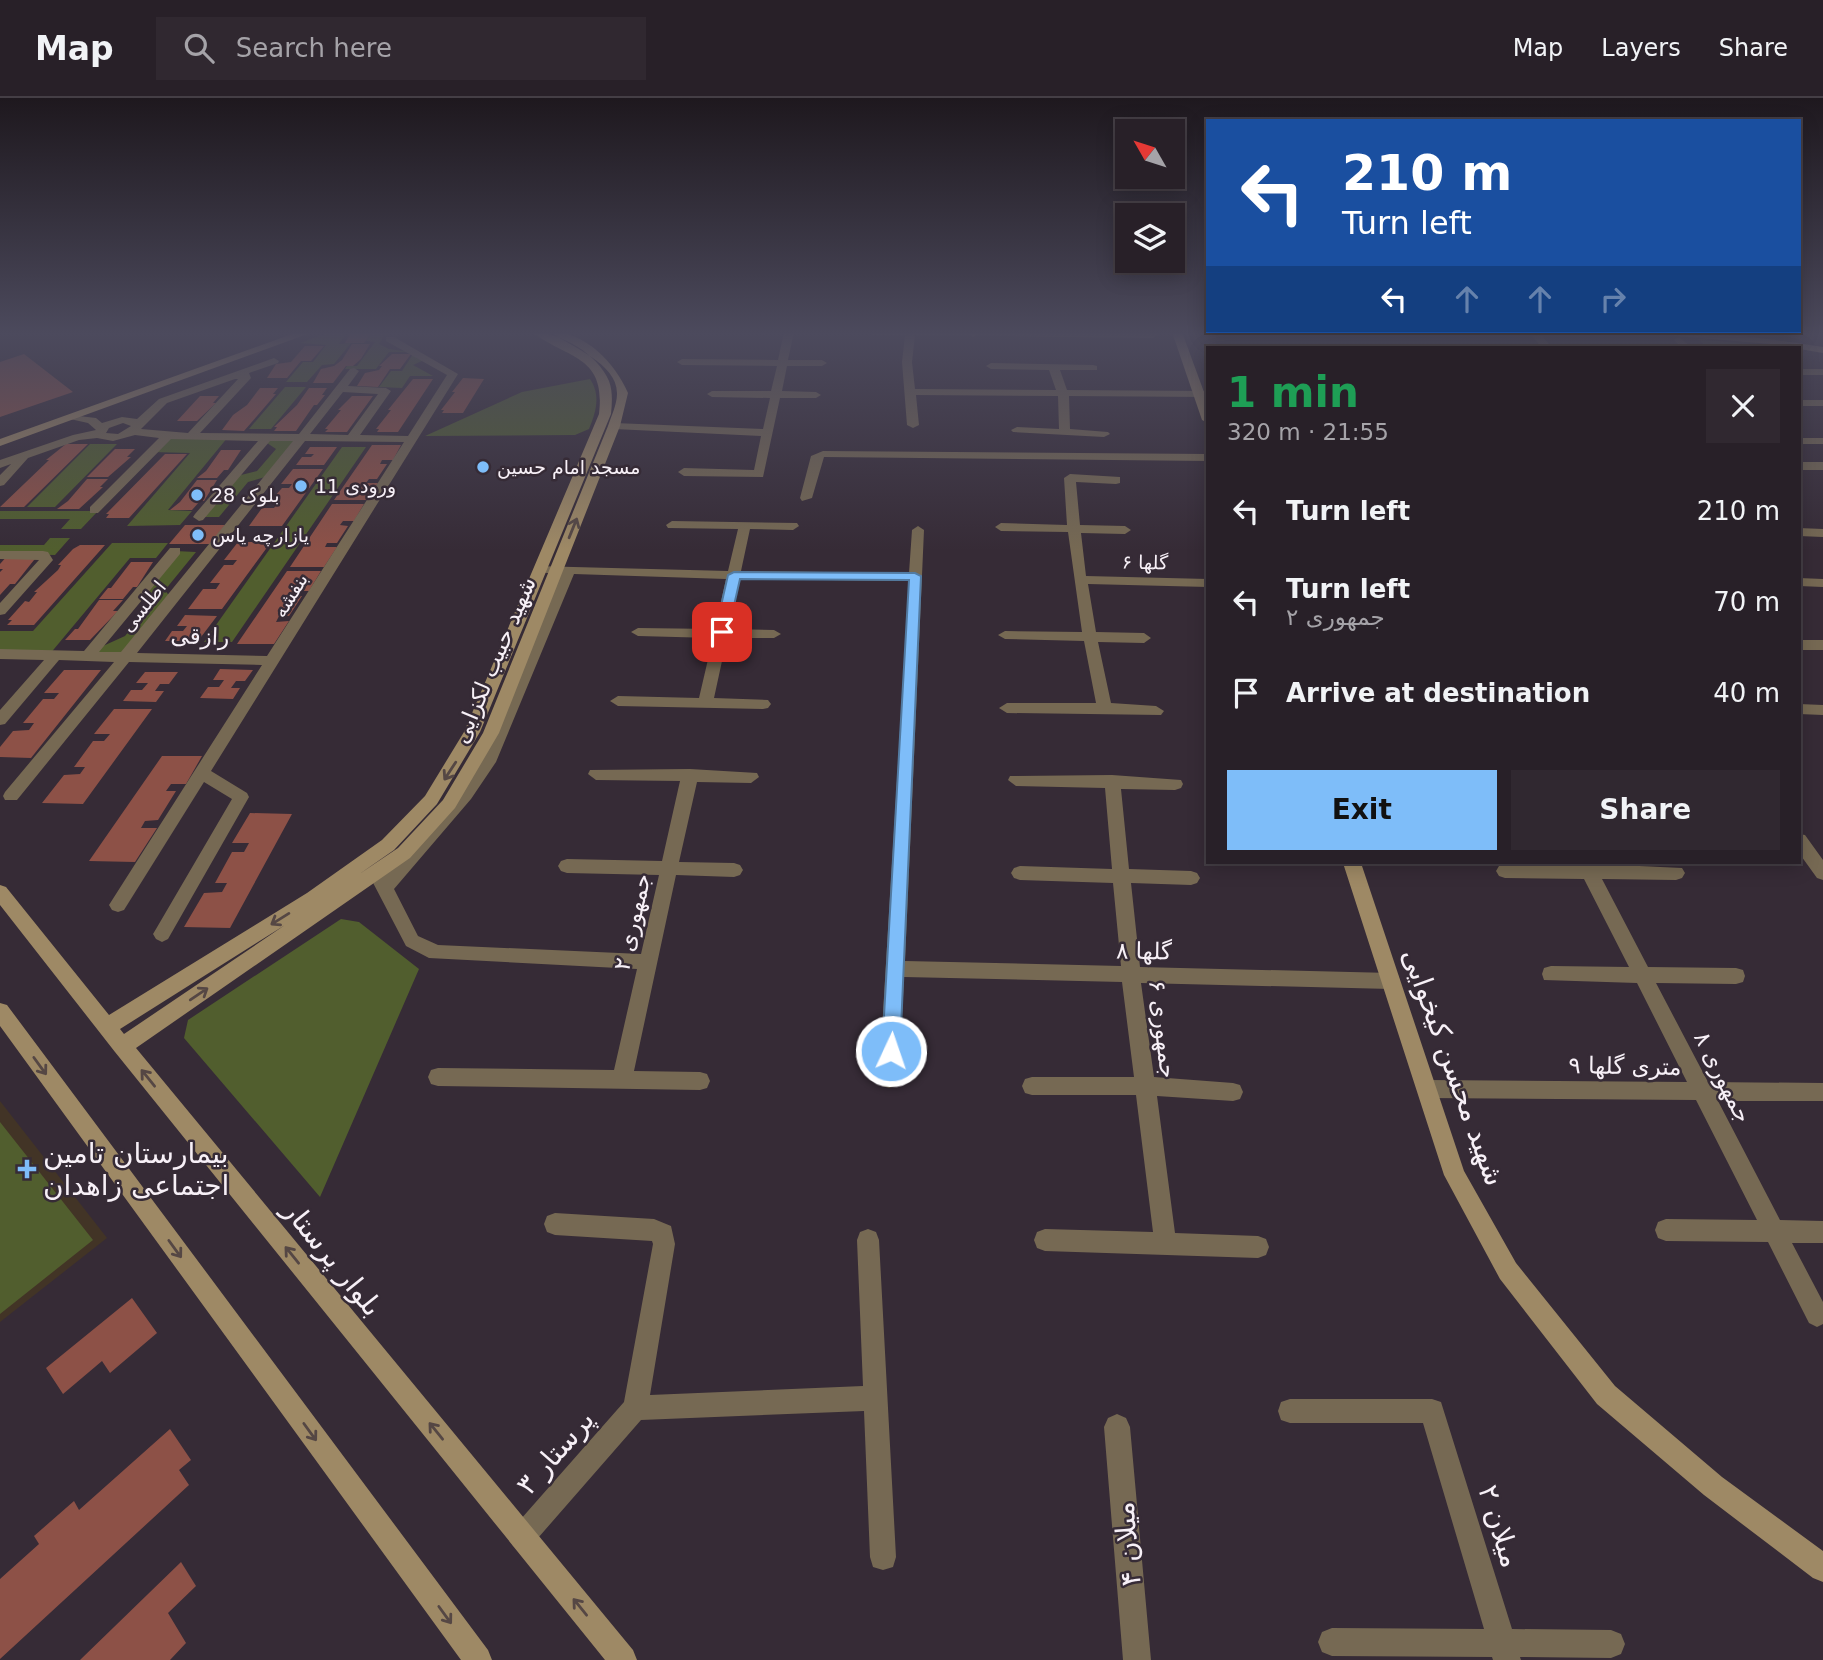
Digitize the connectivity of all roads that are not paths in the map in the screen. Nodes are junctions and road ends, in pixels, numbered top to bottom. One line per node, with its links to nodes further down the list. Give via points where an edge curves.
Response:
1 (110, 404): 15 (street, via 113,412)
2 (74, 405): 18 (street)
3 (108, 405): 14 (street)
4 (158, 405): 15 (street)
5 (220, 405): 25 (street)
6 (328, 405): 27 (street, اطلسی)
7 (376, 405): 28 (street)
8 (434, 405): 29 (street, بنفشه)
9 (607, 405): 22 (street, شهید حبیب لکزایی)
10 (618, 405): 22 (street, شهید حبیب لکزایی)
11 (775, 405): 20 (street)
12 (911, 405): 16 (street)
13 (1064, 405): 21 (street)
14 (74, 417): 19 (street, via 92,420); 32 (street)
15 (133, 425): 19 (street, via 116,422); 24 (street)
16 (913, 425)
17 (1017, 430): 21 (street)
18 (0, 431)
19 (100, 431): 33 (street)
20 (768, 433): 22 (street); 38 (street, via 760,474)
21 (1065, 433): 23 (street)
22 (606, 434): 55 (street, شهید حبیب لکزایی); 56 (street, شهید حبیب لکزایی, one-way to 22)
23 (1104, 434)
24 (168, 436): 25 (street); 42 (street)
25 (190, 437): 26 (street)
26 (266, 438): 27 (street); 43 (street)
27 (303, 438): 28 (street); 75 (street, اطلسی)
28 (351, 439): 29 (street)
29 (414, 439): 76 (street, بنفشه)
30 (1801, 441): 31 (street)
31 (1823, 441)
32 (0, 443)
33 (28, 454): 35 (street); 40 (street)
34 (1206, 458): 41 (street, via 819,455)
35 (0, 464)
36 (1801, 466): 37 (street)
37 (1823, 466)
38 (684, 472)
39 (1116, 480): 49 (street, via 1070,478)
40 (0, 482)
41 (806, 498)
42 (94, 510)
43 (199, 517)
44 (672, 525): 45 (street)
45 (746, 525): 46 (street); 57 (street)
46 (793, 526)
47 (1001, 527): 49 (street)
48 (918, 530): 58 (street)
49 (1073, 530): 50 (street); 59 (street)
50 (1125, 530)
51 (1801, 532): 52 (street)
52 (1823, 533)
53 (175, 551): 74 (street)
54 (0, 555): 63 (street, via 47,557)
55 (540, 569): 56 (street); 104 (street, شهید حبیب لکزایی, one-way to 104, via 472,732 431,800 388,845)
56 (563, 569): 57 (street); 104 (street, via 488,762 465,795)
57 (734, 575): 58 (street); 65 (street)
58 (915, 576): 111 (street)
59 (1082, 580): 61 (street, گلها ۶); 69 (street)
60 (1801, 582): 62 (street)
61 (1206, 583)
62 (1823, 583)
63 (0, 611)
64 (638, 632): 65 (street)
65 (722, 632): 66 (street); 78 (street)
66 (774, 634)
67 (1005, 635): 69 (street)
68 (1143, 638): 69 (street)
69 (1088, 639): 81 (street)
70 (1801, 645): 71 (street)
71 (1823, 645)
72 (0, 654): 73 (street, رازقی)
73 (56, 655): 74 (street, رازقی); 85 (street)
74 (88, 656): 75 (street, رازقی)
75 (127, 657): 76 (street, رازقی); 93 (street, اطلسی)
76 (273, 661): 86 (street, بنفشه)
77 (618, 701): 78 (street)
78 (706, 702): 79 (street)
79 (763, 704)
80 (1007, 708): 81 (street)
81 (1105, 708): 84 (street)
82 (1801, 709): 83 (street)
83 (1823, 710)
84 (1156, 711)
85 (0, 720)
86 (202, 773): 108 (street, بنفشه); 109 (street, via 242,797)
87 (596, 774): 88 (street)
88 (690, 775): 89 (street); 98 (street, جمهوری ۲)
89 (751, 777)
90 (1016, 780): 91 (street)
91 (1112, 781): 92 (street); 105 (street, جمهوری ۶)
92 (1175, 784)
93 (11, 796)
94 (1801, 843): 103 (street)
95 (1352, 864): 116 (street, شهید محسن کیخوایی)
96 (567, 866): 98 (street)
97 (1587, 867): 100 (street); 102 (street); 114 (street, جمهوری ۸)
98 (670, 868): 99 (street); 110 (street, جمهوری ۲)
99 (734, 870)
100 (1505, 871)
101 (1020, 873): 105 (street)
102 (1676, 873)
103 (1823, 873)
104 (375, 874): 110 (street, via 412,941 436,953); 118 (street, شهید حبیب لکزایی, one-way to 118, via 313,898); 119 (street, شهید حبیب لکزایی, one-way to 104)
105 (1121, 874): 106 (street); 113 (street, جمهوری ۶)
106 (1191, 878)
107 (0, 892): 118 (street, بلوار پرستار)
108 (118, 905)
109 (162, 934)
110 (649, 962): 121 (street, جمهوری ۲)
111 (895, 969): 113 (street, گلها ۸); 122 (street)
112 (1551, 974): 114 (street)
113 (1131, 975): 116 (street, گلها ۸); 125 (street, جمهوری ۶)
114 (1643, 975): 115 (street); 127 (street, جمهوری ۸)
115 (1736, 976)
116 (1391, 981): 126 (street, شهید محسن کیخوایی)
117 (0, 1011): 149 (street, one-way to 149)
118 (107, 1027): 119 (street, بلوار پرستار)
119 (122, 1046): 143 (street, بلوار پرستار, one-way to 119)
120 (438, 1077): 121 (street)
121 (622, 1079): 123 (street)
122 (889, 1079)
123 (700, 1081)
124 (1032, 1086): 125 (street)
125 (1146, 1086): 128 (street); 136 (street, جمهوری ۶)
126 (1427, 1089): 127 (street, ۹ متری گلها); 145 (street, شهید محسن کیخوایی, via 1455,1175 1508,1271 1606,1395 1713,1486)
127 (1702, 1091): 129 (street, ۹ متری گلها); 132 (street, جمهوری ۸)
128 (1233, 1092)
129 (1823, 1092)
130 (555, 1224): 140 (street, via 663,1234)
131 (1666, 1230): 132 (street)
132 (1774, 1231): 133 (street); 138 (street, جمهوری ۸)
133 (1823, 1232)
134 (868, 1240): 139 (street)
135 (1045, 1240): 136 (street)
136 (1165, 1242): 137 (street)
137 (1258, 1247)
138 (1817, 1315)
139 (876, 1398): 140 (street); 144 (street)
140 (635, 1408): 143 (street, پرستار ۳)
141 (1290, 1412): 148 (street, میلان ۲, via 1432,1411)
142 (1117, 1427): 151 (street, میلان ۴)
143 (522, 1537): 150 (street, بلوار پرستار, one-way to 143)
144 (883, 1557)
145 (1823, 1568)
146 (1332, 1642): 148 (street)
147 (1611, 1644): 148 (street)
148 (1505, 1651)
149 (478, 1660)
150 (623, 1660)
151 (1137, 1660)

